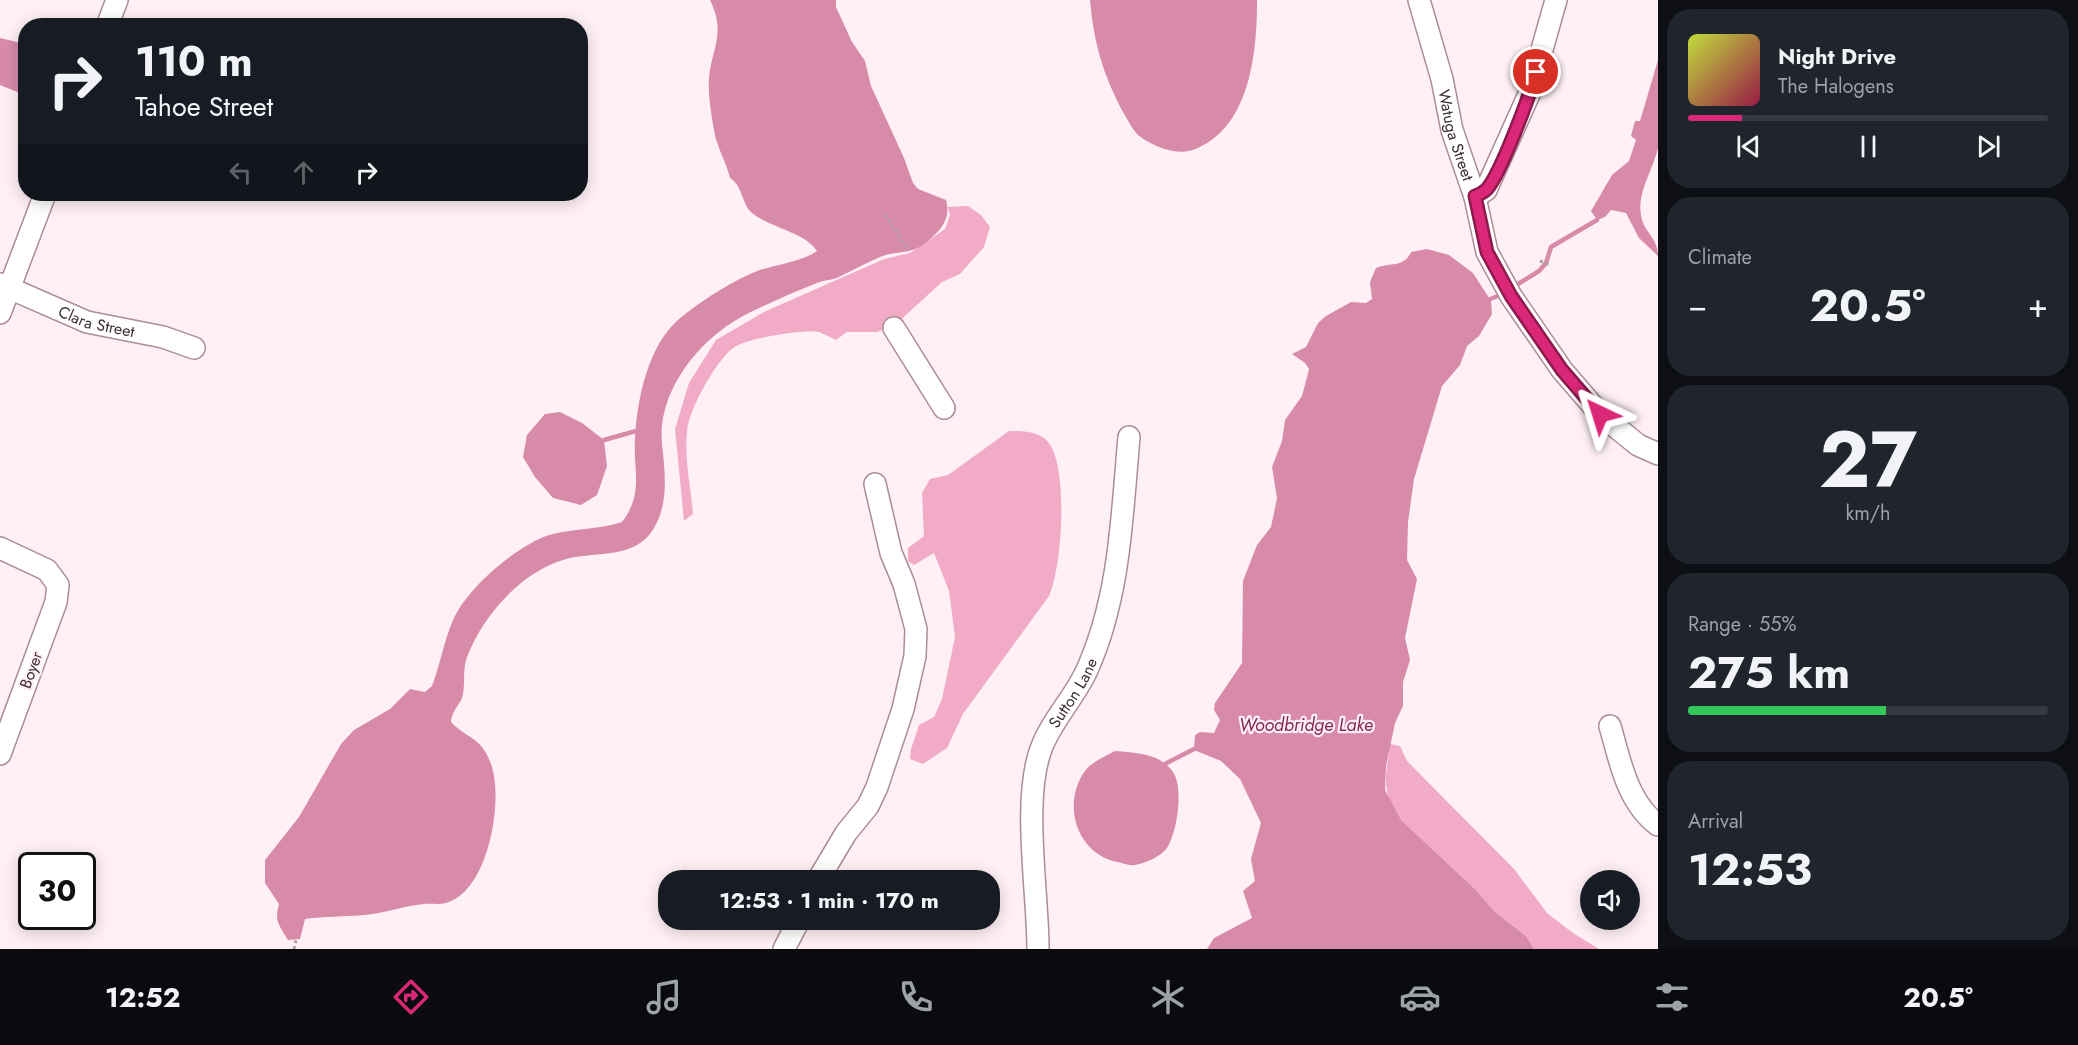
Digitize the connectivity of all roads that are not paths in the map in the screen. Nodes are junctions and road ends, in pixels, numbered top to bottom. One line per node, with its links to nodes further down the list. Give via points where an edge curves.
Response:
1 (117, 0): 4 (street)
2 (1419, 0): 5 (street, Watuga Street, via 1452,130)
3 (1556, 0): 5 (street, via 1530,92 1486,190)
4 (110, 18)
5 (1475, 196): 13 (street, Watuga Street, via 1487,252 1511,296 1562,370 1600,414 1638,445)
6 (42, 201): 7 (street)
7 (5, 285): 8 (street); 10 (street, Clara Street, via 87,322 163,337)
8 (0, 314)
9 (894, 328): 11 (street)
10 (194, 348)
11 (944, 408)
12 (1129, 437): 22 (street, Sutton Lane, via 1120,543 1110,604 1087,670 1041,749 1037,771 1032,826)
13 (1658, 454)
14 (875, 484): 19 (street, via 891,553 916,629 915,656 900,719 877,787)
15 (0, 548): 17 (street, Boyer, via 47,570 58,585 56,602)
16 (1610, 726): 18 (street, via 1633,798)
17 (0, 754)
18 (1658, 825)
19 (824, 870)
20 (794, 930): 21 (street)
21 (784, 949)
22 (1038, 949)

